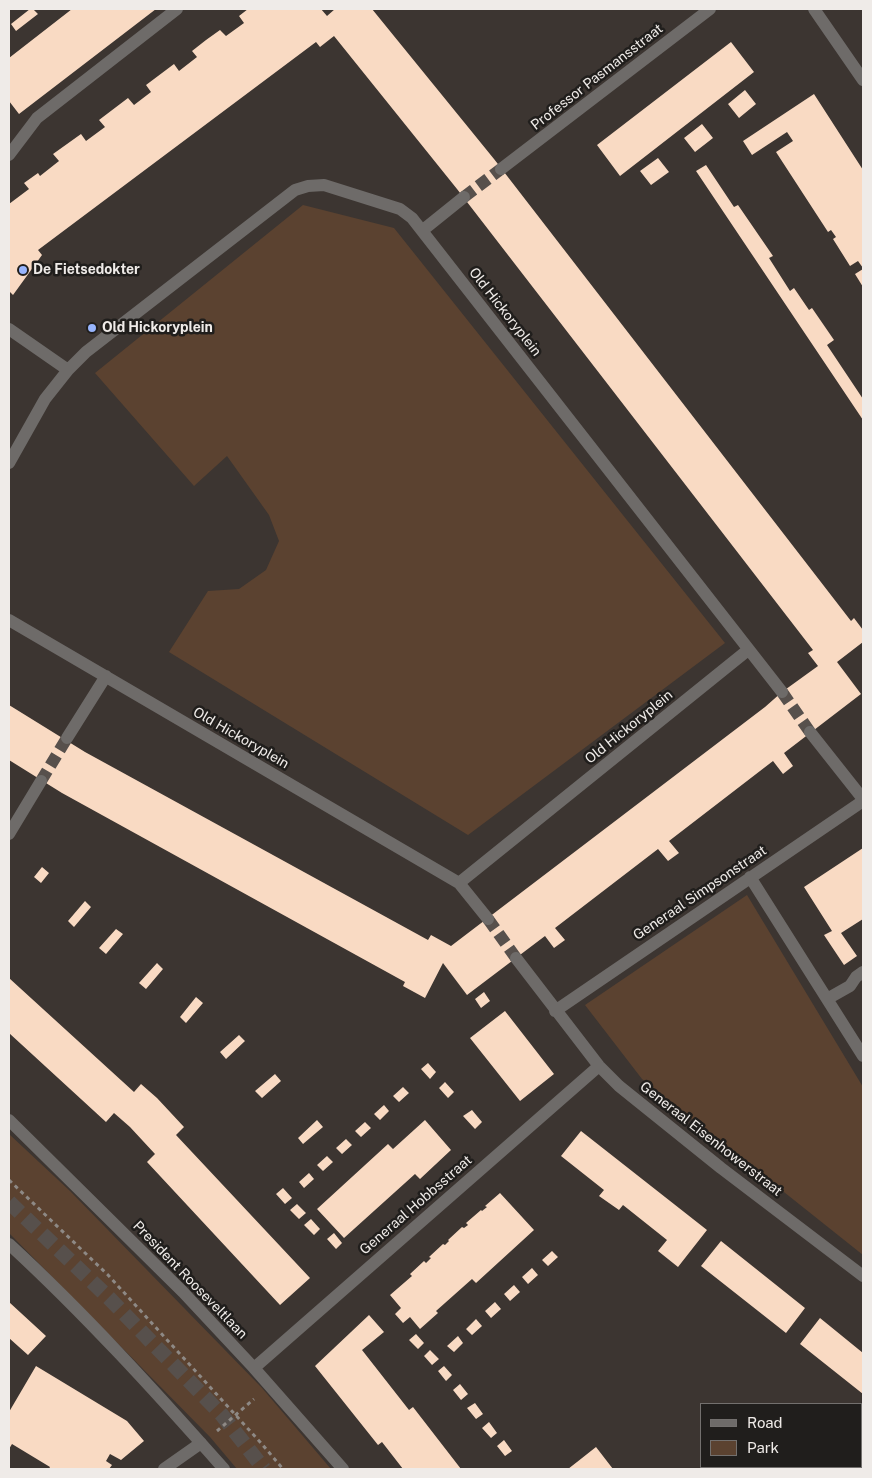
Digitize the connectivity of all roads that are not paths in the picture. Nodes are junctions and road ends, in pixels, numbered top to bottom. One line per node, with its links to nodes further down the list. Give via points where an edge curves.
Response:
1 (176, 9): 5 (street, via 37,118)
2 (710, 9): 6 (street, Professor Pasmansstraat)
3 (814, 9): 4 (street)
4 (863, 80)
5 (9, 155)
6 (501, 169)
7 (464, 197): 8 (street)
8 (423, 230): 10 (street, Old Hickoryplein, via 400,209 372,200 324,185 295,190 86,352); 13 (street, Old Hickoryplein)
9 (9, 328): 10 (street)
10 (68, 370): 11 (street, Old Hickoryplein, via 45,398)
11 (9, 463)
12 (9, 620): 14 (street, Old Hickoryplein)
13 (748, 650): 15 (street, Old Hickoryplein); 22 (street, Old Hickoryplein)
14 (106, 676): 17 (street); 22 (street, Old Hickoryplein)
15 (782, 692)
16 (810, 732): 19 (street)
17 (67, 738)
18 (41, 781): 20 (street)
19 (863, 800): 21 (street, Generaal Simpsonstraat)
20 (9, 834)
21 (750, 877): 26 (street); 27 (street, Generaal Simpsonstraat)
22 (459, 883): 23 (street, Old Hickoryplein)
23 (488, 919)
24 (516, 958): 27 (street)
25 (863, 972): 26 (street, via 850,986)
26 (828, 999): 28 (street)
27 (555, 1011): 29 (street, Generaal Eisenhowerstraat)
28 (863, 1056)
29 (599, 1066): 32 (street, Generaal Eisenhowerstraat, via 661,1121); 33 (street, Generaal Hobbsstraat)
30 (9, 1120): 33 (street, President Rooseveltlaan, via 158,1266)
31 (9, 1244): 34 (street, via 111,1345)
32 (863, 1276)
33 (254, 1368): 37 (street, President Rooseveltlaan)
34 (201, 1443): 35 (street); 36 (street)
35 (164, 1469)
36 (224, 1469)
37 (343, 1469)

